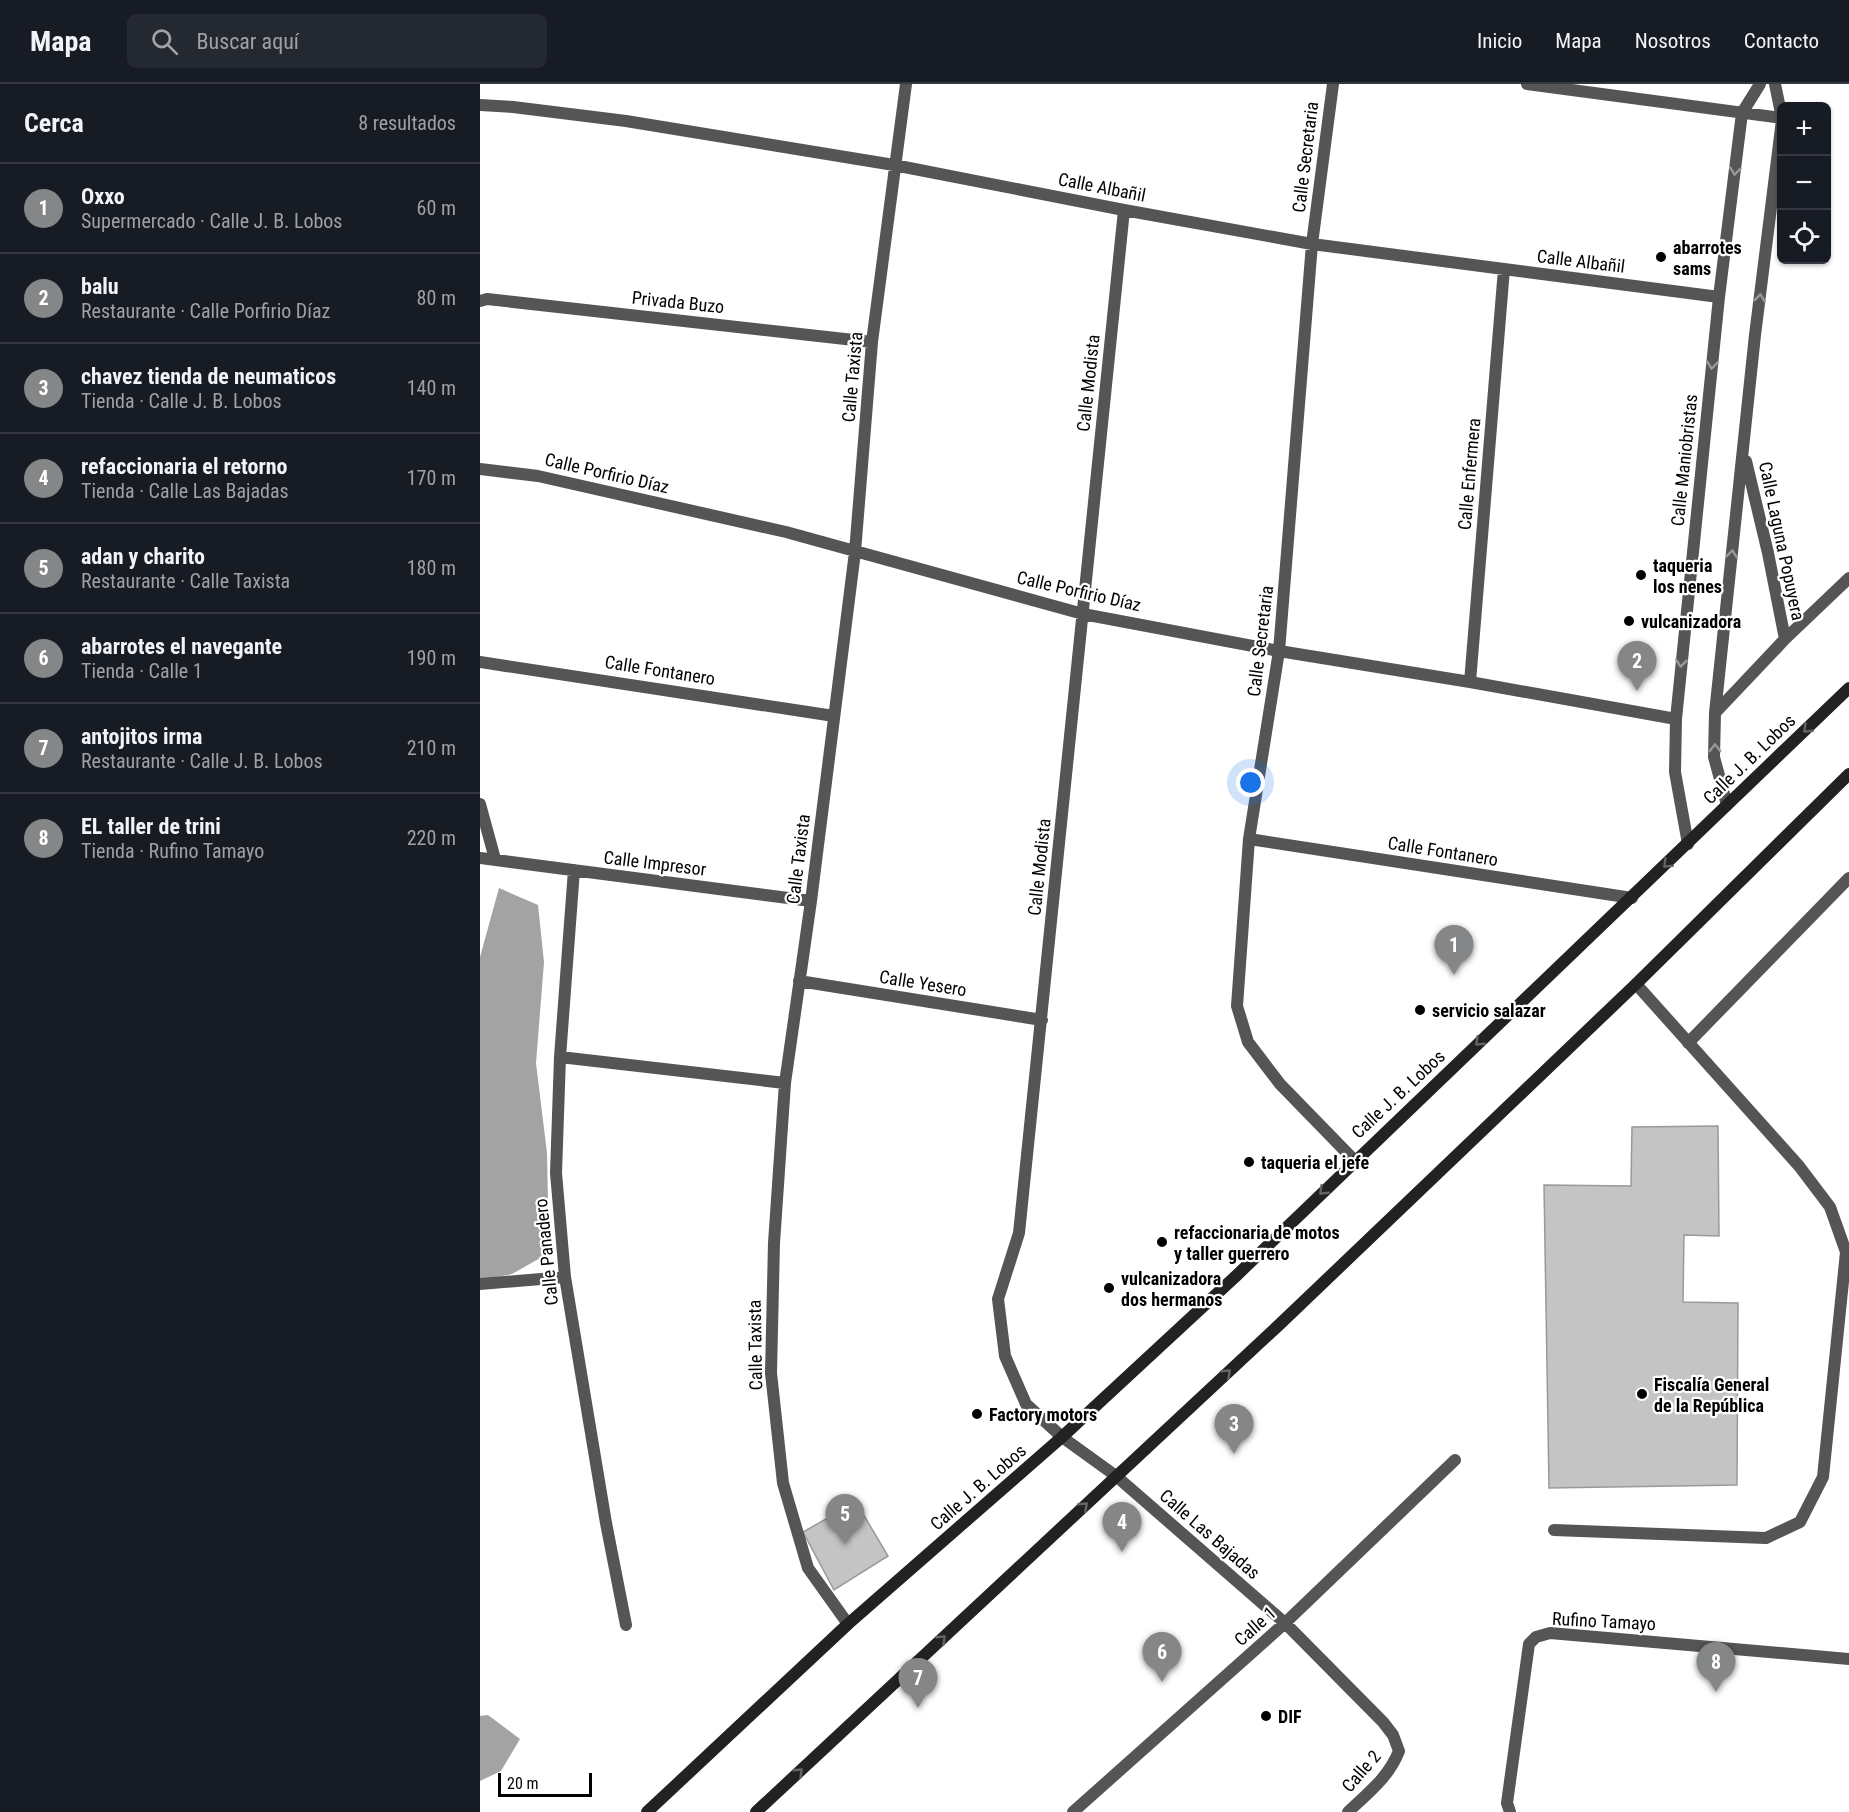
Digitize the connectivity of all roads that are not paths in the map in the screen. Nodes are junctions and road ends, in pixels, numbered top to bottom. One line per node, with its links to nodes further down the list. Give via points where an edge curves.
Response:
1 (906, 84): 11 (street, Calle Taxista)
2 (1333, 84): 13 (street, Calle Secretaria)
3 (1527, 84): 8 (street)
4 (1760, 84): 8 (street, Calle Maniobristas)
5 (1775, 84): 6 (street)
6 (1779, 102)
7 (480, 105): 11 (street, Calle Albañil, via 626,121)
8 (1743, 113): 9 (street); 15 (street, Calle Maniobristas, one-way to 15)
9 (1777, 118)
10 (1778, 156): 18 (street, one-way to 10)
11 (894, 165): 12 (street, Calle Albañil); 17 (street, Calle Taxista)
12 (1124, 210): 13 (street, Calle Albañil); 22 (street, Calle Modista)
13 (1312, 244): 14 (street, Calle Albañil); 24 (street, Calle Secretaria)
14 (1504, 269): 15 (street, Calle Albañil); 26 (street, Calle Enfermera)
15 (1719, 297): 30 (street, Calle Maniobristas, one-way to 30)
16 (480, 301): 17 (street, Privada Buzo)
17 (872, 342): 20 (street, Calle Taxista)
18 (1743, 450): 23 (street, Calle Laguna Popuyera); 28 (street, one-way to 18)
19 (480, 469): 20 (street, Calle Porfirio Díaz, via 538,476 786,532)
20 (855, 552): 22 (street, Calle Porfirio Díaz); 29 (street, Calle Taxista)
21 (1849, 578): 23 (street)
22 (1083, 614): 24 (street, Calle Porfirio Díaz); 44 (street, Calle Modista)
23 (1785, 639): 28 (street)
24 (1279, 651): 26 (street, Calle Porfirio Díaz); 34 (street, Calle Secretaria)
25 (480, 662): 29 (street, Calle Fontanero)
26 (1470, 682): 30 (street, Calle Porfirio Díaz)
27 (1849, 688): 33 (main road, Calle J. B. Lobos, one-way to 33)
28 (1715, 713): 33 (street, one-way to 28, via 1714,757)
29 (834, 716): 41 (street, Calle Taxista)
30 (1676, 719): 35 (street, Calle Maniobristas, via 1675,772)
31 (1849, 774): 43 (main road)
32 (480, 804): 37 (street)
33 (1727, 805): 35 (main road, Calle J. B. Lobos)
34 (1249, 839): 40 (street, Calle Fontanero); 48 (street, Calle Secretaria, via 1237,1006 1248,1042 1280,1084)
35 (1689, 844): 40 (main road, Calle J. B. Lobos, one-way to 40)
36 (480, 858): 37 (street, Calle Impresor)
37 (495, 859): 38 (street, Calle Impresor)
38 (574, 870): 41 (street, Calle Impresor); 46 (street, Calle Panadero)
39 (1849, 878): 45 (street)
40 (1632, 898): 48 (main road, Calle J. B. Lobos, one-way to 48)
41 (811, 901): 42 (street, Calle Taxista)
42 (799, 981): 44 (street, Calle Yesero); 47 (street, Calle Taxista)
43 (1636, 984): 45 (street); 53 (main road, one-way to 43)
44 (1042, 1020): 51 (street, Calle Modista, via 1019,1233 998,1299 1005,1356 1026,1404)
45 (1689, 1043): 54 (street, via 1799,1166 1830,1207 1845,1252 1823,1477 1800,1522 1766,1538)
46 (560, 1057): 47 (street); 49 (street, Calle Panadero, via 556,1173)
47 (784, 1083): 56 (street, Calle Taxista, via 771,1373 783,1483 808,1568)
48 (1354, 1161): 51 (main road, Calle J. B. Lobos, one-way to 51)
49 (565, 1277): 50 (street); 57 (street, Calle Panadero)
50 (480, 1284)
51 (1062, 1437): 53 (street, Calle Modista); 56 (main road, Calle J. B. Lobos)
52 (1455, 1460): 55 (street, Calle 1)
53 (1116, 1476): 55 (street, Calle Las Bajadas); 61 (main road, one-way to 53)
54 (1554, 1530)
55 (1285, 1623): 59 (street, Calle Las Bajadas, via 1383,1722); 62 (street, Calle 1)
56 (848, 1624): 60 (main road, Calle J. B. Lobos)
57 (626, 1625)
58 (1849, 1659): 64 (street, Rufino Tamayo, via 1550,1633 1536,1637 1528,1644 1507,1803)
59 (1399, 1751): 63 (street, Calle 2, via 1385,1777)
60 (647, 1812)
61 (756, 1812)
62 (1073, 1812)
63 (1348, 1812)
64 (1510, 1812)

